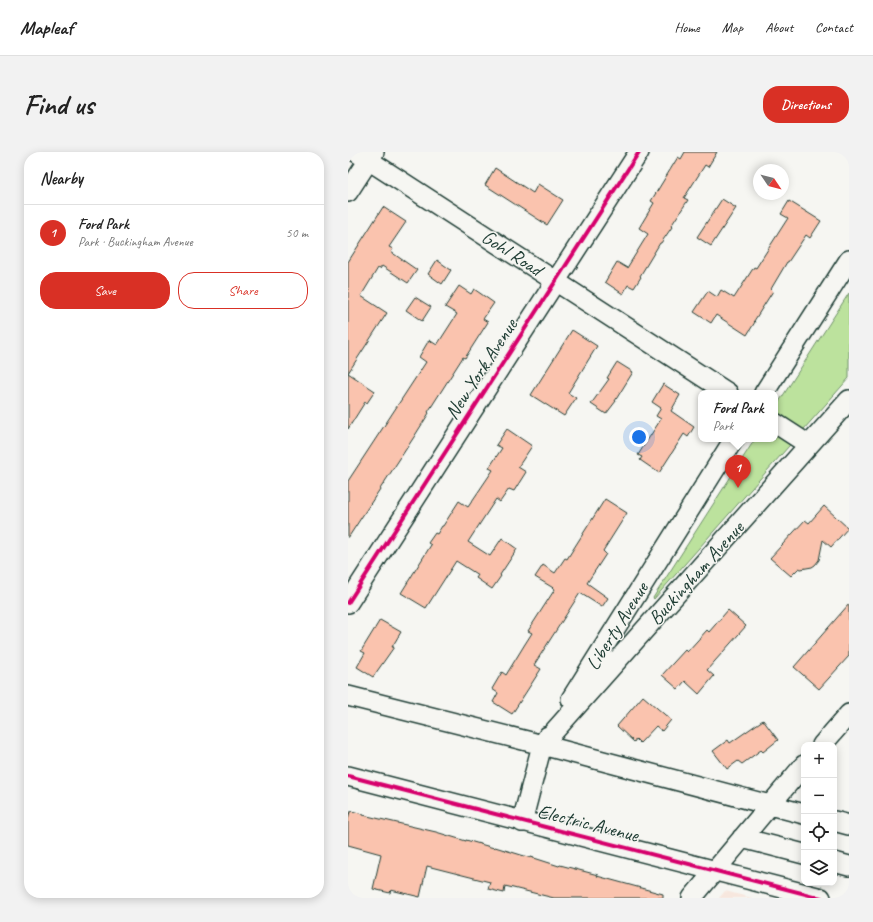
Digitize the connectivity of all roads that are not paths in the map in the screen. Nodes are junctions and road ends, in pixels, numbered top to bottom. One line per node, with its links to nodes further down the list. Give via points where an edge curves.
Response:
1 (639, 152): 5 (street, New York Avenue)
2 (366, 155): 3 (street); 5 (street, Gohl Road)
3 (348, 192)
4 (849, 260): 7 (street)
5 (555, 281): 6 (street, Gohl Road); 12 (street, New York Avenue)
6 (723, 390)
7 (766, 390)
8 (849, 400): 11 (street, Buckingham Avenue)
9 (778, 425): 11 (street)
10 (732, 442): 16 (street, Liberty Avenue)
11 (809, 445): 16 (street, Buckingham Avenue)
12 (348, 603)
13 (348, 696): 16 (street)
14 (849, 714): 15 (street)
15 (825, 742)
16 (542, 745): 19 (street); 21 (street, Liberty Avenue)
17 (801, 769): 19 (street)
18 (348, 776): 21 (street, Electric Avenue)
19 (770, 805): 20 (street); 24 (street)
20 (801, 813)
21 (522, 822): 28 (street, Electric Avenue)
22 (837, 822): 23 (street)
23 (849, 825)
24 (742, 838): 25 (street); 28 (street)
25 (801, 853)
26 (837, 863): 27 (street)
27 (849, 866)
28 (714, 871): 29 (street); 30 (street, Electric Avenue)
29 (692, 898)
30 (821, 898)

